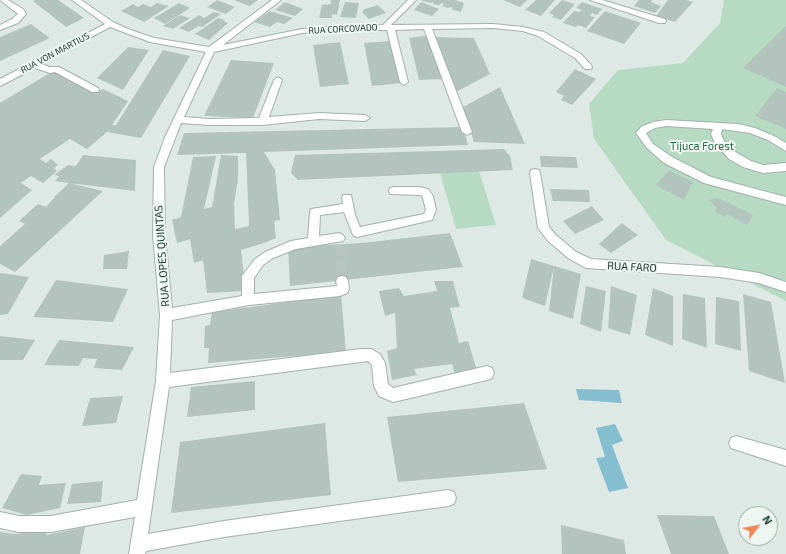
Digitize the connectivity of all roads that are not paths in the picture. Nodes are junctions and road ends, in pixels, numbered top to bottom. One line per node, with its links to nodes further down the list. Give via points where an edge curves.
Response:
1 (3, 0): 9 (street, via 22,14 15,21)
2 (76, 0): 7 (street, RUA CORCOVADO)
3 (277, 0): 11 (street, RUA LOPES QUINTAS)
4 (412, 0): 10 (street)
5 (594, 0): 6 (street)
6 (662, 22)
7 (110, 24): 11 (street, RUA CORCOVADO, via 153,40); 12 (street, RUA VON MARTIUS)
8 (428, 26): 10 (street, RUA CORCOVADO); 13 (street, RUA CORCOVADO, via 494,26 523,29 541,34 558,43 578,56); 22 (street)
9 (0, 28)
10 (387, 28): 11 (street, RUA CORCOVADO, via 302,31); 15 (street)
11 (211, 50): 19 (street, RUA LOPES QUINTAS)
12 (33, 64): 16 (street, RUA VON MARTIUS); 17 (street, via 50,70 56,69)
13 (588, 67)
14 (278, 80): 20 (street)
15 (404, 82)
16 (0, 83)
17 (95, 90)
18 (365, 118): 20 (street, via 319,116)
19 (178, 120): 20 (street); 33 (street, RUA LOPES QUINTAS, via 159,167 159,235)
20 (262, 122)
21 (718, 127): 23 (street, via 752,130); 24 (street, via 716,134 720,143 733,156 763,169); 27 (street, via 666,123 653,125 641,133 650,146 668,160 708,180)
22 (467, 132)
23 (786, 148)
24 (786, 167)
25 (535, 173): 31 (street, RUA FARO, via 544,228 572,255 590,264 720,272 759,278)
26 (394, 191): 28 (street, via 424,192 428,196 431,210 428,217)
27 (786, 201)
28 (357, 232): 29 (street, via 340,241); 29 (street, via 348,202 315,212)
29 (313, 242): 32 (street, via 295,244 259,262 248,276)
30 (342, 281): 32 (street, via 343,289 340,291)
31 (786, 287)
32 (249, 300): 33 (street)
33 (166, 315): 35 (street, RUA LOPES QUINTAS)
34 (487, 373): 35 (street, via 393,395 384,391 381,386 378,363 375,359 371,355 361,355)
35 (163, 381): 39 (street, RUA LOPES QUINTAS)
36 (736, 443): 37 (street)
37 (786, 458)
38 (448, 498): 41 (street, via 224,529)
39 (144, 507): 40 (street, via 51,524 19,524); 41 (street, RUA LOPES QUINTAS)
40 (0, 520)
41 (137, 549)

